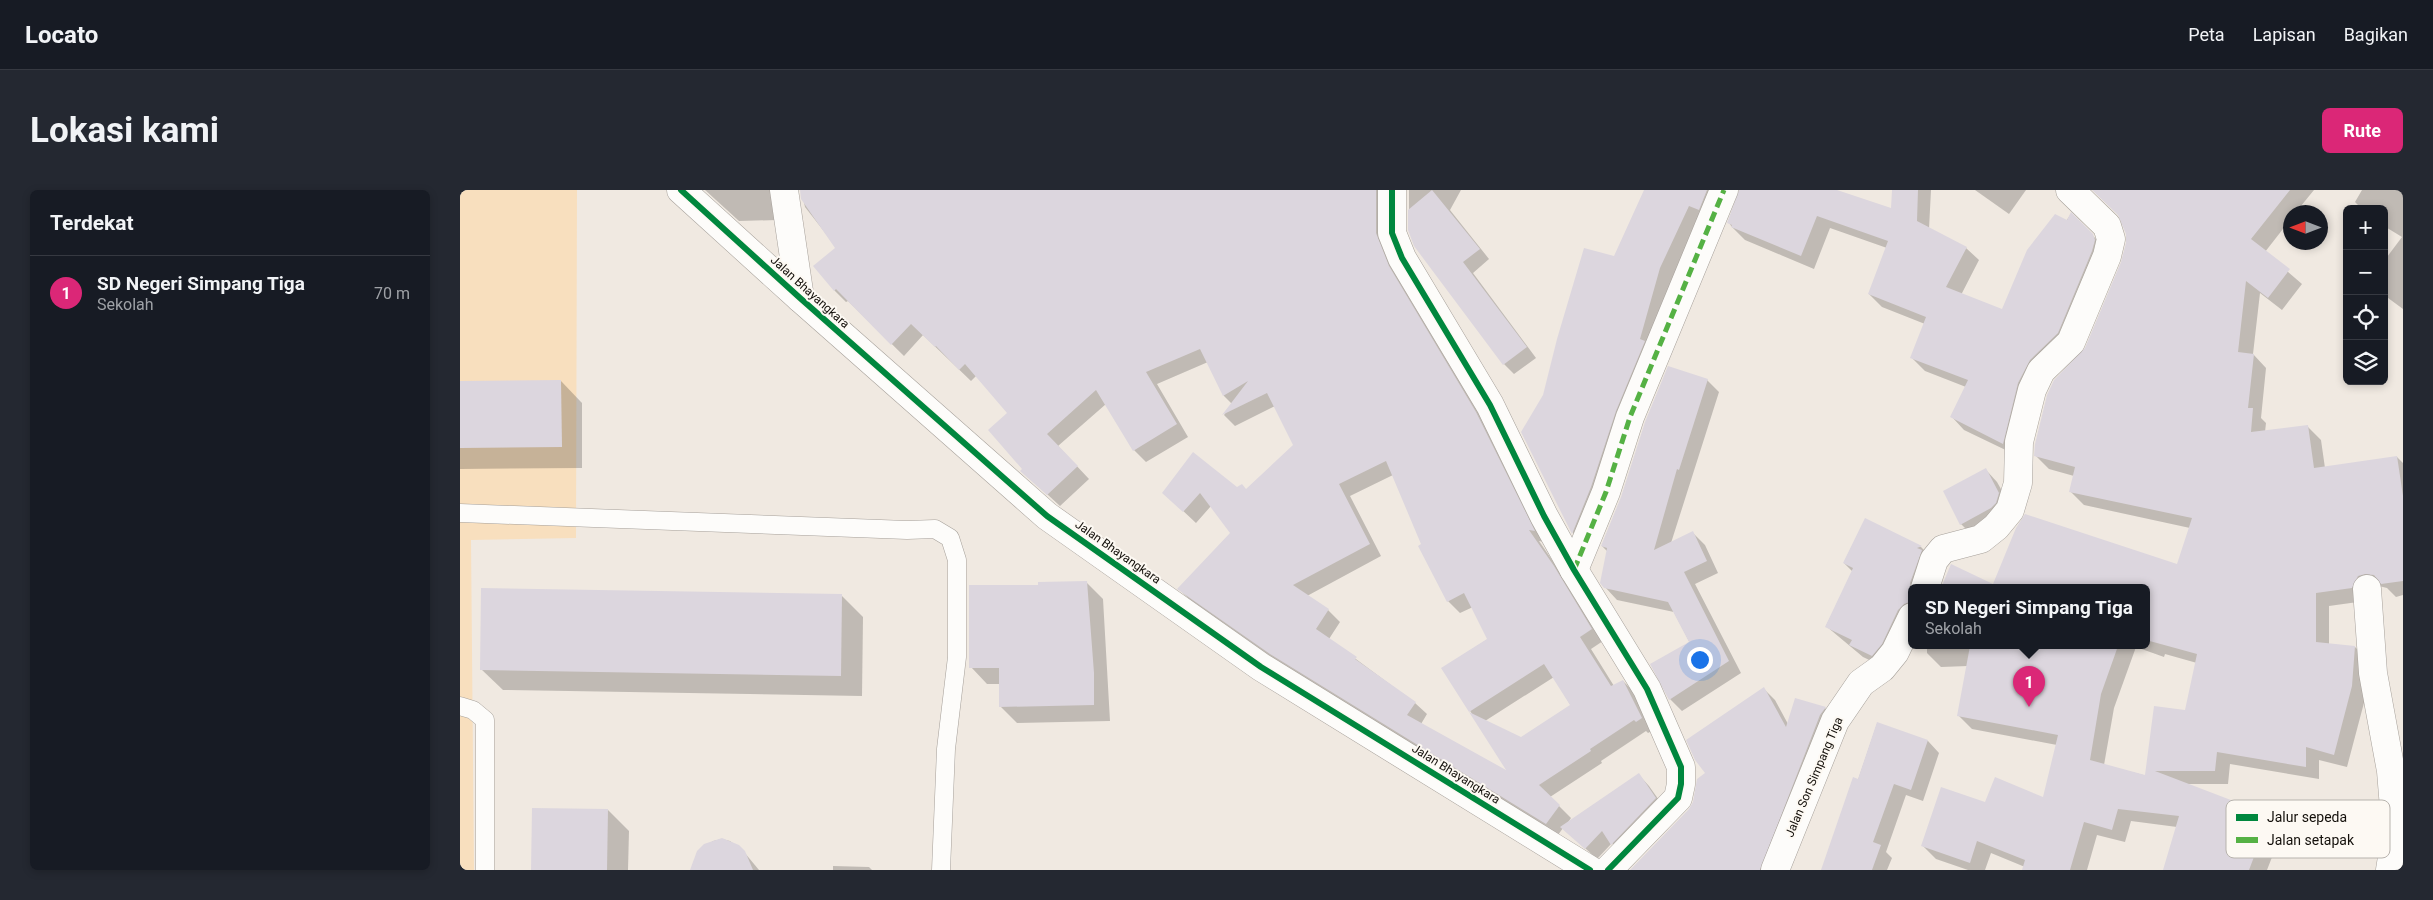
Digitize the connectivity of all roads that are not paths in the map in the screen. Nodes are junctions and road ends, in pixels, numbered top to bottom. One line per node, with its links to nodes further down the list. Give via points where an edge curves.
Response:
1 (681, 190): 6 (street, Jalan Bhayangkara)
2 (784, 190): 6 (street)
3 (1392, 190): 8 (street, via 1392,233 1402,258 1490,405)
4 (1724, 190): 8 (street, via 1630,417 1606,492)
5 (2070, 190): 9 (street, via 2107,226 2111,239 2107,256 2071,342 2041,371 2032,390 2018,442 2018,483 2010,510 1981,539 1943,549 1934,560)
6 (800, 298): 15 (street, Jalan Bhayangkara, via 1047,516 1261,667)
7 (460, 513): 14 (lane, via 935,529 950,538 957,560 957,657 946,749)
8 (1574, 570): 16 (street, via 1647,689 1681,767 1678,798)
9 (1926, 584)
10 (2367, 589): 18 (street, via 2373,673 2396,832)
11 (1908, 625): 17 (street, Jalan Son Simpang Tiga, via 1895,652 1882,668 1861,683 1835,722)
12 (460, 706): 13 (lane, via 473,710 485,720)
13 (485, 870)
14 (941, 870)
15 (1590, 870)
16 (1608, 870)
17 (1775, 870)
18 (2390, 870)

